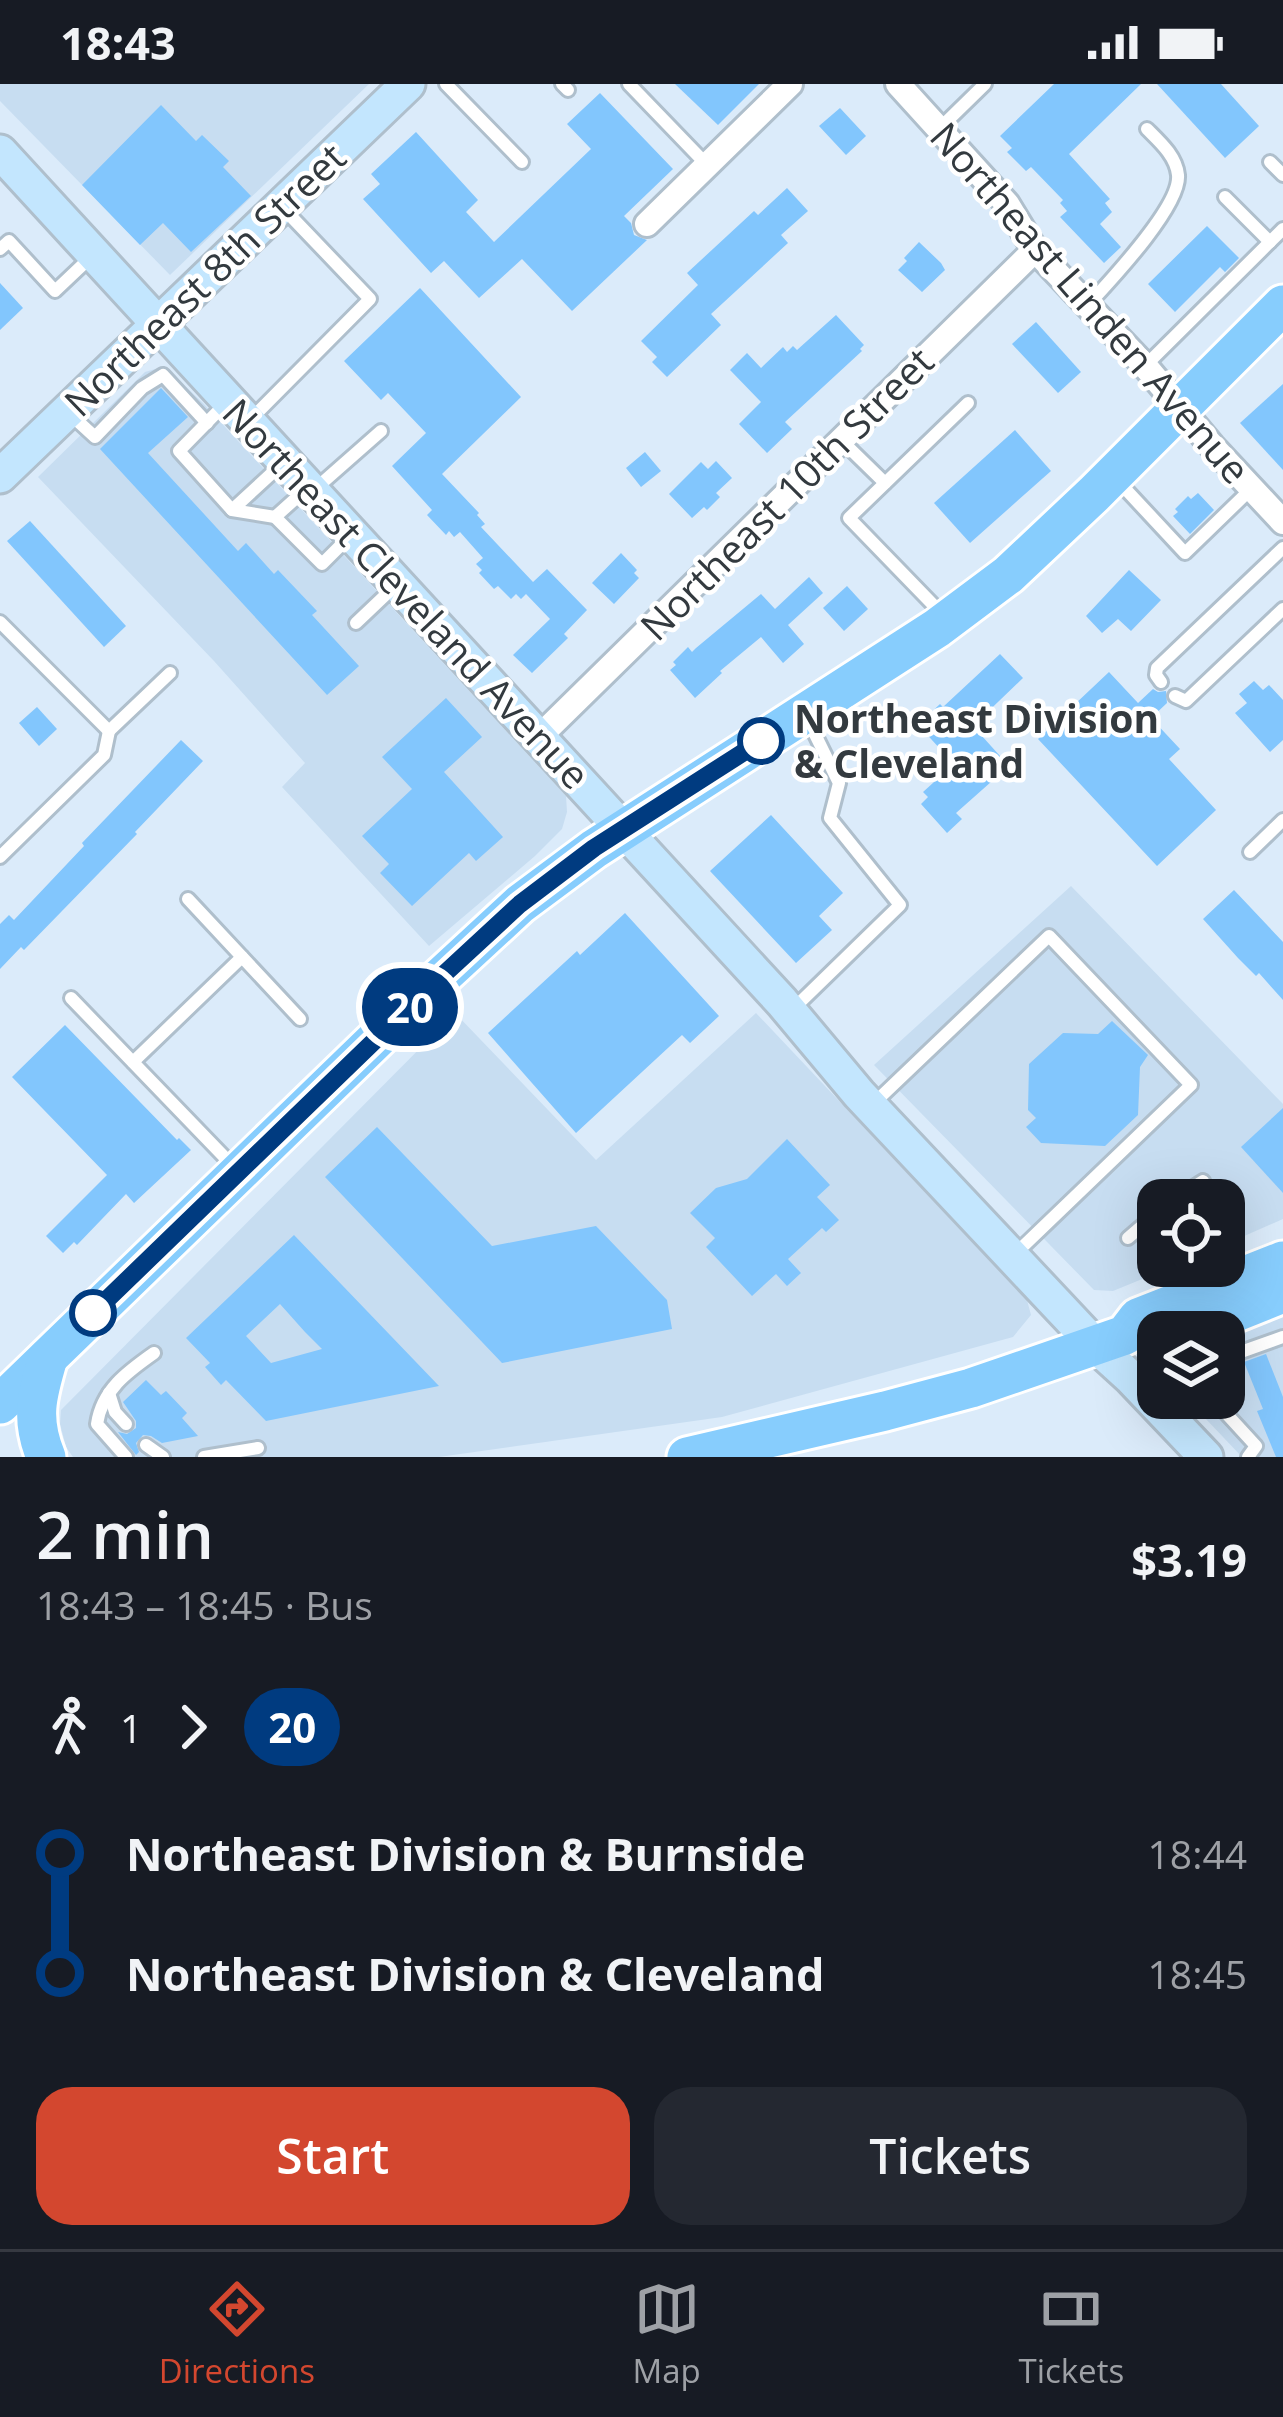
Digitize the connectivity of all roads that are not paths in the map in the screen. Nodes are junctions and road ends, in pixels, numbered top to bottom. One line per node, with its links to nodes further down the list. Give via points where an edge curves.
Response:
1 (409, 84): 15 (main road, Northeast 8th Street)
2 (446, 84): 10 (lane)
3 (629, 84): 12 (lane)
4 (790, 84): 12 (street)
5 (898, 84): 7 (street, Northeast Linden Avenue)
6 (985, 84): 7 (lane)
7 (939, 129): 20 (street, Northeast Linden Avenue, via 1007,203)
8 (1147, 129): 23 (lane, via 1175,165 1175,195)
9 (0, 152): 21 (main road, Northeast Cleveland Avenue)
10 (521, 161)
11 (1270, 162): 13 (lane)
12 (707, 165): 16 (street)
13 (1283, 175)
14 (1225, 196): 18 (lane)
15 (282, 206): 24 (main road, Northeast 8th Street); 29 (lane, via 370,299)
16 (647, 224)
17 (1283, 229): 18 (lane)
18 (1270, 242): 25 (lane)
19 (0, 249): 21 (lane, via 9,242 55,291)
20 (1035, 250): 23 (street, Northeast Linden Avenue); 31 (street, Northeast 10th Street)
21 (94, 254): 24 (main road, Northeast Cleveland Avenue)
22 (1283, 305): 27 (main road)
23 (1088, 306): 25 (street, Northeast Linden Avenue)
24 (160, 326): 28 (main road, Northeast 8th Street); 29 (main road, Northeast Cleveland Avenue)
25 (1144, 366): 27 (street, Northeast Linden Avenue)
26 (968, 403): 35 (lane)
27 (1180, 408): 33 (main road); 36 (street, Northeast Linden Avenue)
28 (68, 412): 29 (lane, via 95,437 163,375); 34 (main road, Northeast 8th Street)
29 (228, 415): 32 (main road, Northeast Cleveland Avenue); 38 (lane, via 179,451)
30 (381, 431): 37 (lane)
31 (842, 441): 35 (lane); 53 (street, Northeast 10th Street)
32 (285, 461): 37 (main road, Northeast Cleveland Avenue); 38 (lane)
33 (1113, 475): 36 (lane, via 1185,553); 45 (main road)
34 (0, 476)
35 (885, 483): 45 (lane, via 849,518)
36 (1252, 488): 40 (street, Northeast Linden Avenue)
37 (310, 489): 39 (lane); 41 (main road, Northeast Cleveland Avenue)
38 (232, 510): 39 (lane)
39 (275, 517): 41 (lane, via 322,564)
40 (1283, 522)
41 (351, 535): 43 (main road, Northeast Cleveland Avenue)
42 (1283, 548): 49 (lane, via 1157,668)
43 (397, 584): 47 (lane); 53 (main road, Northeast Cleveland Avenue)
44 (1283, 609): 50 (lane, via 1186,701)
45 (948, 620): 51 (main road)
46 (0, 622): 52 (lane)
47 (356, 623)
48 (170, 673): 52 (lane)
49 (1161, 682)
50 (1174, 696)
51 (805, 713): 55 (main road); 61 (lane, via 839,783 830,818 899,905)
52 (109, 731): 57 (lane, via 104,754)
53 (538, 738): 55 (main road, Northeast Cleveland Avenue)
54 (1283, 820): 56 (lane)
55 (623, 830): 61 (main road, Northeast Cleveland Avenue); 65 (main road, via 484,936)
56 (1250, 852)
57 (0, 857)
58 (188, 899): 59 (lane)
59 (242, 956): 62 (lane); 63 (lane)
60 (71, 998): 63 (lane)
61 (790, 1012): 64 (main road, Northeast Cleveland Avenue)
62 (300, 1019)
63 (133, 1062): 65 (lane)
64 (871, 1106): 68 (main road, Northeast Cleveland Avenue); 68 (lane, via 1049,936 1192,1085)
65 (238, 1172): 76 (main road)
66 (1137, 1230): 67 (lane)
67 (1128, 1238)
68 (1012, 1257): 73 (main road, Northeast Cleveland Avenue)
69 (1245, 1258): 70 (lane)
70 (1271, 1288): 71 (main road); 73 (main road, via 1138,1318)
71 (1230, 1311)
72 (1283, 1337): 74 (lane)
73 (1126, 1341): 88 (main road, via 801,1438)
74 (1245, 1351)
75 (154, 1353): 77 (lane)
76 (49, 1356): 78 (main road); 84 (main road, via 35,1428)
77 (108, 1391): 81 (lane); 85 (lane, via 97,1424)
78 (0, 1404)
79 (1179, 1419): 89 (main road, Northeast Cleveland Avenue)
80 (1231, 1419): 90 (lane, via 1256,1446)
81 (126, 1424)
82 (146, 1445): 86 (lane)
83 (258, 1448): 87 (lane)
84 (46, 1457)
85 (127, 1457)
86 (163, 1457)
87 (204, 1457)
88 (687, 1457)
89 (1205, 1457)
90 (1248, 1457)

